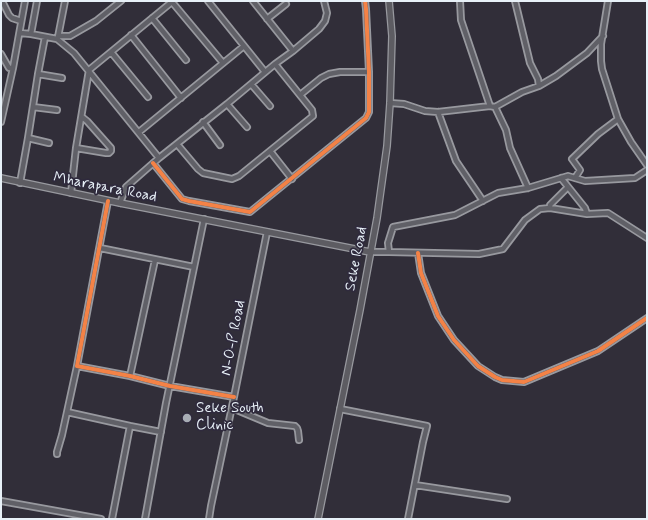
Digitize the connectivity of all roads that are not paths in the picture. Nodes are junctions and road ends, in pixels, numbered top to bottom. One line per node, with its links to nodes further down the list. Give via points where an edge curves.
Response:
1 (2, 1): 18 (street, via 12,18)
2 (25, 1): 18 (street)
3 (37, 1): 20 (street)
4 (64, 1): 24 (street)
5 (121, 1): 24 (street, via 96,21 70,36)
6 (173, 1): 16 (street); 30 (street)
7 (208, 1): 25 (street)
8 (253, 1): 17 (street)
9 (324, 1): 26 (street, via 325,21)
10 (365, 1): 35 (street)
11 (389, 1): 44 (main road, Seke Road, via 392,36)
12 (460, 1): 48 (street, via 461,20)
13 (515, 1): 39 (street, via 530,63)
14 (608, 1): 22 (street)
15 (286, 4): 17 (street)
16 (152, 18): 21 (street); 29 (street)
17 (268, 19): 26 (street)
18 (21, 21): 19 (street)
19 (20, 33): 20 (street); 32 (street)
20 (31, 34): 23 (street)
21 (131, 35): 27 (street); 42 (street)
22 (603, 36): 39 (street, via 587,53); 52 (street, via 601,66)
23 (46, 37): 24 (street); 36 (street)
24 (58, 37): 33 (street)
25 (244, 46): 30 (street); 34 (street)
26 (293, 51): 31 (street)
27 (111, 52): 33 (street); 41 (street)
28 (1, 54): 32 (street, via 9,68)
29 (186, 60)
30 (223, 63): 42 (street)
31 (275, 64): 34 (street); 40 (street)
32 (13, 68): 43 (street)
33 (88, 70): 51 (street); 56 (street)
34 (265, 72): 38 (street)
35 (369, 72): 40 (street, via 329,74); 68 (street, via 369,112 366,118)
36 (38, 74): 37 (street); 47 (street)
37 (62, 78)
38 (251, 84): 45 (street); 46 (street)
39 (539, 86): 48 (street)
40 (300, 95): 62 (street, via 312,110 313,116)
41 (148, 97)
42 (181, 98): 56 (street)
43 (3, 100): 53 (street)
44 (390, 103): 50 (street); 84 (main road, Seke Road, via 386,153)
45 (227, 104): 54 (street); 55 (street)
46 (270, 106)
47 (33, 107): 49 (street); 57 (street)
48 (493, 107): 50 (street); 73 (street, via 506,130 510,148)
49 (57, 110)
50 (438, 112): 76 (street, via 456,161)
51 (82, 117): 61 (street); 61 (street, via 111,151 106,153)
52 (618, 119): 65 (street); 70 (street, via 598,134 572,160 580,170)
53 (1, 122)
54 (203, 122): 59 (street); 60 (street)
55 (246, 127)
56 (139, 132): 63 (street)
57 (28, 138): 58 (street); 71 (street)
58 (49, 143)
59 (177, 144): 62 (street, via 203,173 232,179); 63 (street)
60 (220, 145)
61 (76, 148): 74 (street)
62 (270, 151): 68 (street)
63 (159, 158): 64 (street)
64 (153, 163): 68 (street, via 182,199 250,212); 77 (street, via 126,187)
65 (647, 165)
66 (647, 170): 70 (street, via 635,178 585,181)
67 (1, 178): 71 (main road, Mharapara Road)
68 (292, 178)
69 (561, 178): 70 (street); 72 (street); 73 (street)
70 (575, 178)
71 (20, 182): 74 (main road, Mharapara Road)
72 (568, 187): 78 (street); 79 (street)
73 (528, 188): 76 (street, via 498,193)
74 (71, 193): 75 (main road, Mharapara Road)
75 (108, 201): 77 (main road, Mharapara Road); 83 (street)
76 (483, 201): 85 (street, via 455,215 393,227 388,243)
77 (120, 203): 80 (main road, Mharapara Road)
78 (550, 208): 79 (street); 86 (street, via 540,209 525,220 503,249 479,254)
79 (588, 214): 82 (street, via 608,213)
80 (204, 219): 81 (main road, Mharapara Road); 88 (street)
81 (267, 232): 84 (main road, Mharapara Road); 93 (street, N-O-P Road)
82 (647, 238)
83 (100, 248): 87 (street); 90 (street)
84 (370, 252): 85 (street); 95 (main road, Seke Road)
85 (389, 252): 86 (street)
86 (418, 253): 89 (street, via 421,273 438,316 454,340 478,366 502,380 524,382 591,354)
87 (155, 260): 88 (street); 91 (street)
88 (194, 268): 92 (street)
89 (647, 318)
90 (77, 366): 91 (street); 96 (street)
91 (130, 376): 92 (street)
92 (170, 386): 93 (street); 98 (street)
93 (234, 397): 94 (street, N-O-P Road)
94 (232, 408): 99 (street, via 268,423 295,426); 107 (street, N-O-P Road)
95 (340, 409): 101 (street, via 427,426); 108 (main road, Seke Road)
96 (67, 412): 97 (street); 100 (street)
97 (130, 426): 98 (street); 105 (street)
98 (161, 432): 106 (street)
99 (299, 440)
100 (57, 454)
101 (415, 485): 102 (street); 109 (street)
102 (507, 499)
103 (1, 501): 104 (street)
104 (101, 519)
105 (112, 519)
106 (145, 519)
107 (209, 519)
108 (318, 519)
109 (408, 519)

